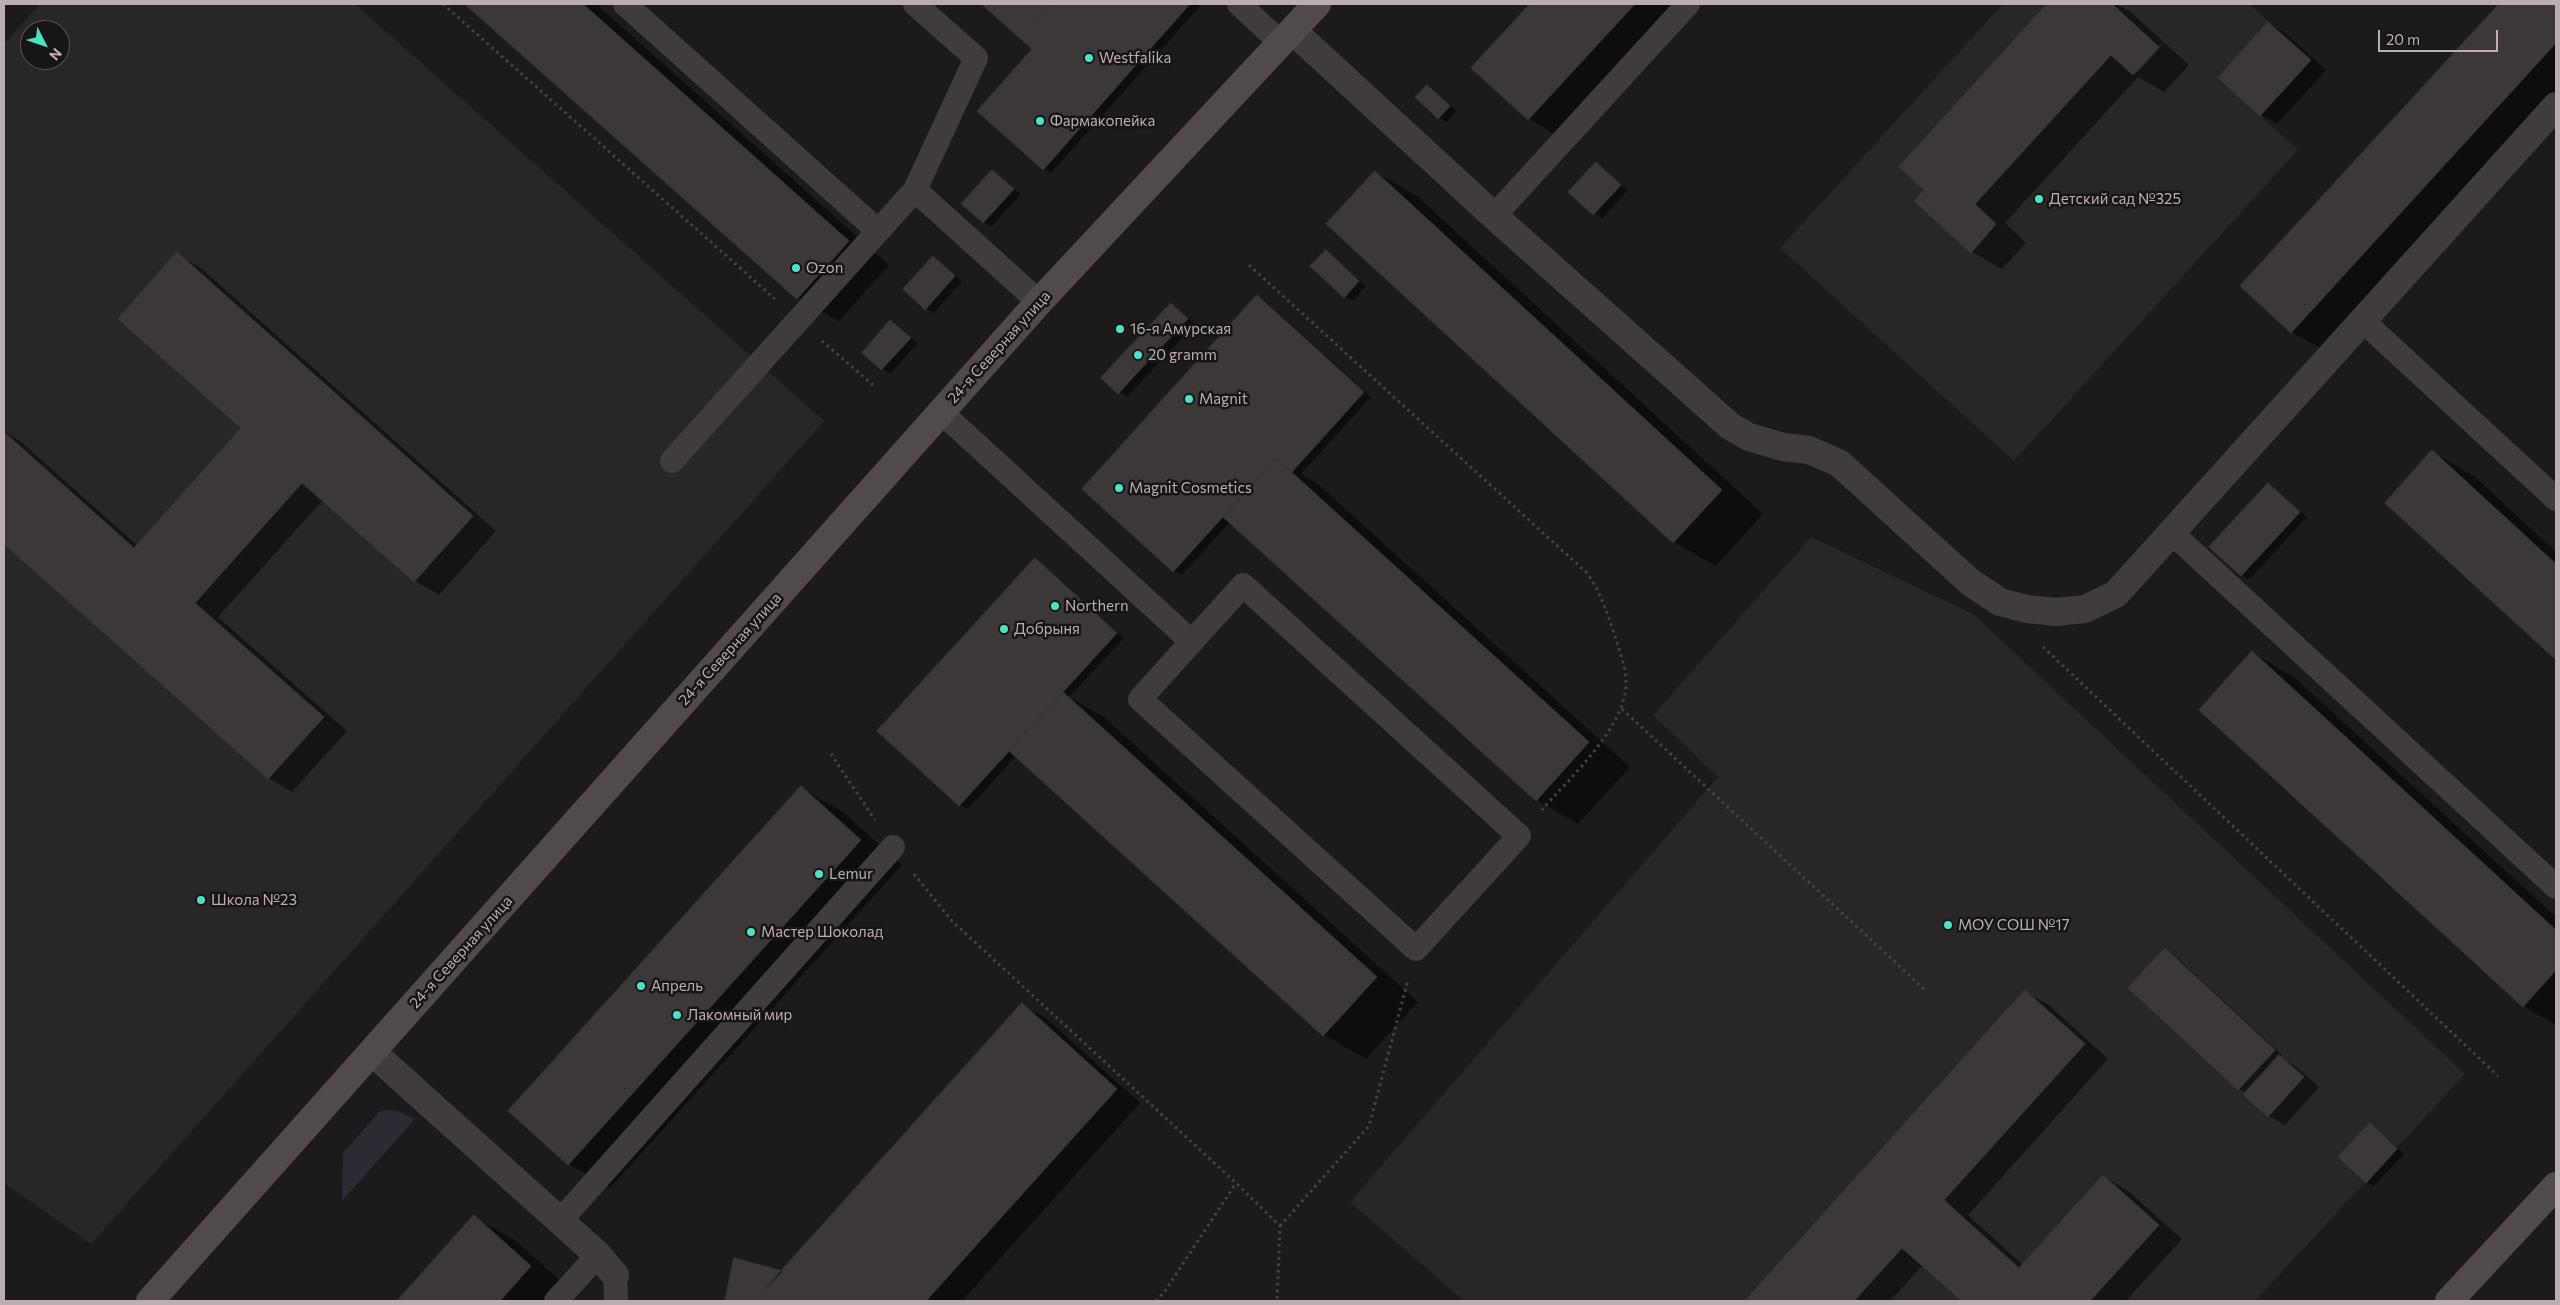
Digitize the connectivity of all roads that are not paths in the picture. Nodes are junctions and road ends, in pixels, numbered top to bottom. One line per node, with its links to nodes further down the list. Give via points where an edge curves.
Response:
1 (624, 4): 10 (lane)
2 (915, 4): 8 (lane, via 976,58)
3 (1239, 4): 6 (lane)
4 (1317, 4): 6 (main road, 24-я Северная улица)
5 (1688, 4): 9 (lane)
6 (1287, 37): 9 (street); 11 (main road, 24-я Северная улица)
7 (2556, 106): 12 (street)
8 (915, 190): 10 (lane); 11 (lane)
9 (1494, 216): 16 (street, via 1730,426 1749,436 1783,447 1809,450 1839,463 1970,582 2000,602 2056,612 2085,609 2116,594)
10 (877, 230): 14 (lane)
11 (1039, 302): 13 (main road, 24-я Северная улица)
12 (2363, 321): 15 (lane); 16 (street)
13 (941, 412): 17 (lane); 20 (main road, 24-я Северная улица)
14 (672, 461)
15 (2556, 499)
16 (2172, 533): 19 (lane)
17 (1192, 642): 17 (lane, via 1140,699 1416,949 1519,836 1243,585)
18 (893, 847): 22 (lane)
19 (2556, 888)
20 (372, 1052): 22 (street); 25 (main road, 24-я Северная улица)
21 (2556, 1186): 27 (main road)
22 (560, 1221): 23 (street)
23 (598, 1254): 24 (street); 26 (lane)
24 (616, 1288)
25 (150, 1301)
26 (556, 1301)
27 (2449, 1301)

